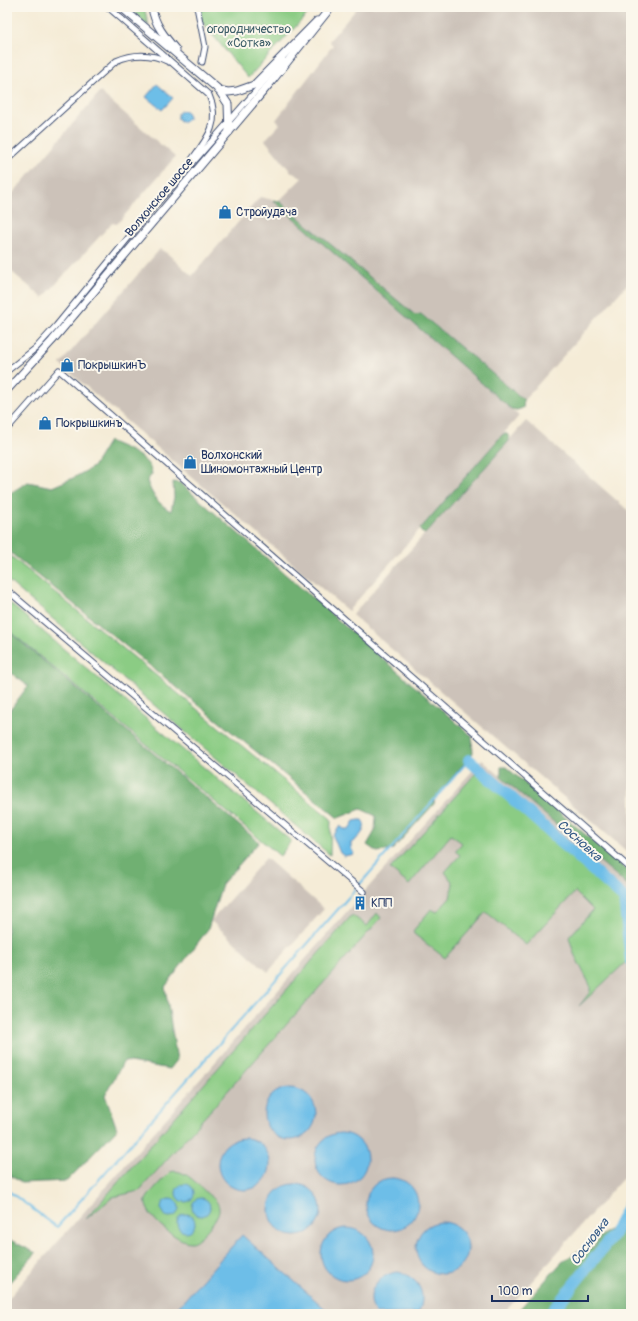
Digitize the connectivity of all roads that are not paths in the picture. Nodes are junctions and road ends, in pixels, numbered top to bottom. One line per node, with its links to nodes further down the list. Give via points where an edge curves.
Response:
1 (108, 7): 9 (street)
2 (121, 7): 10 (main road)
3 (152, 7): 10 (main road, via 158,26)
4 (197, 7): 8 (street, via 205,47)
5 (331, 7): 6 (main road, Волхонское шоссе)
6 (324, 15): 7 (main road, Волхонское шоссе); 13 (main road, Волхонское шоссе)
7 (297, 41): 11 (main road, via 254,85 237,91); 12 (street, Волхонское шоссе)
8 (202, 62)
9 (176, 65): 14 (street, via 158,57 143,55 116,61); 15 (street, via 209,95 214,115 210,133)
10 (190, 67): 11 (main road)
11 (218, 90): 12 (main road, via 228,104)
12 (229, 123): 13 (main road); 15 (street, Волхонское шоссе)
13 (229, 132): 17 (main road, Волхонское шоссе, via 52,341)
14 (7, 160)
15 (177, 180): 16 (street, Волхонское шоссе, via 56,326 36,348)
16 (7, 371)
17 (7, 390)
18 (7, 429): 20 (street, via 59,370)
19 (7, 590): 21 (street)
20 (631, 869)
21 (364, 892)

